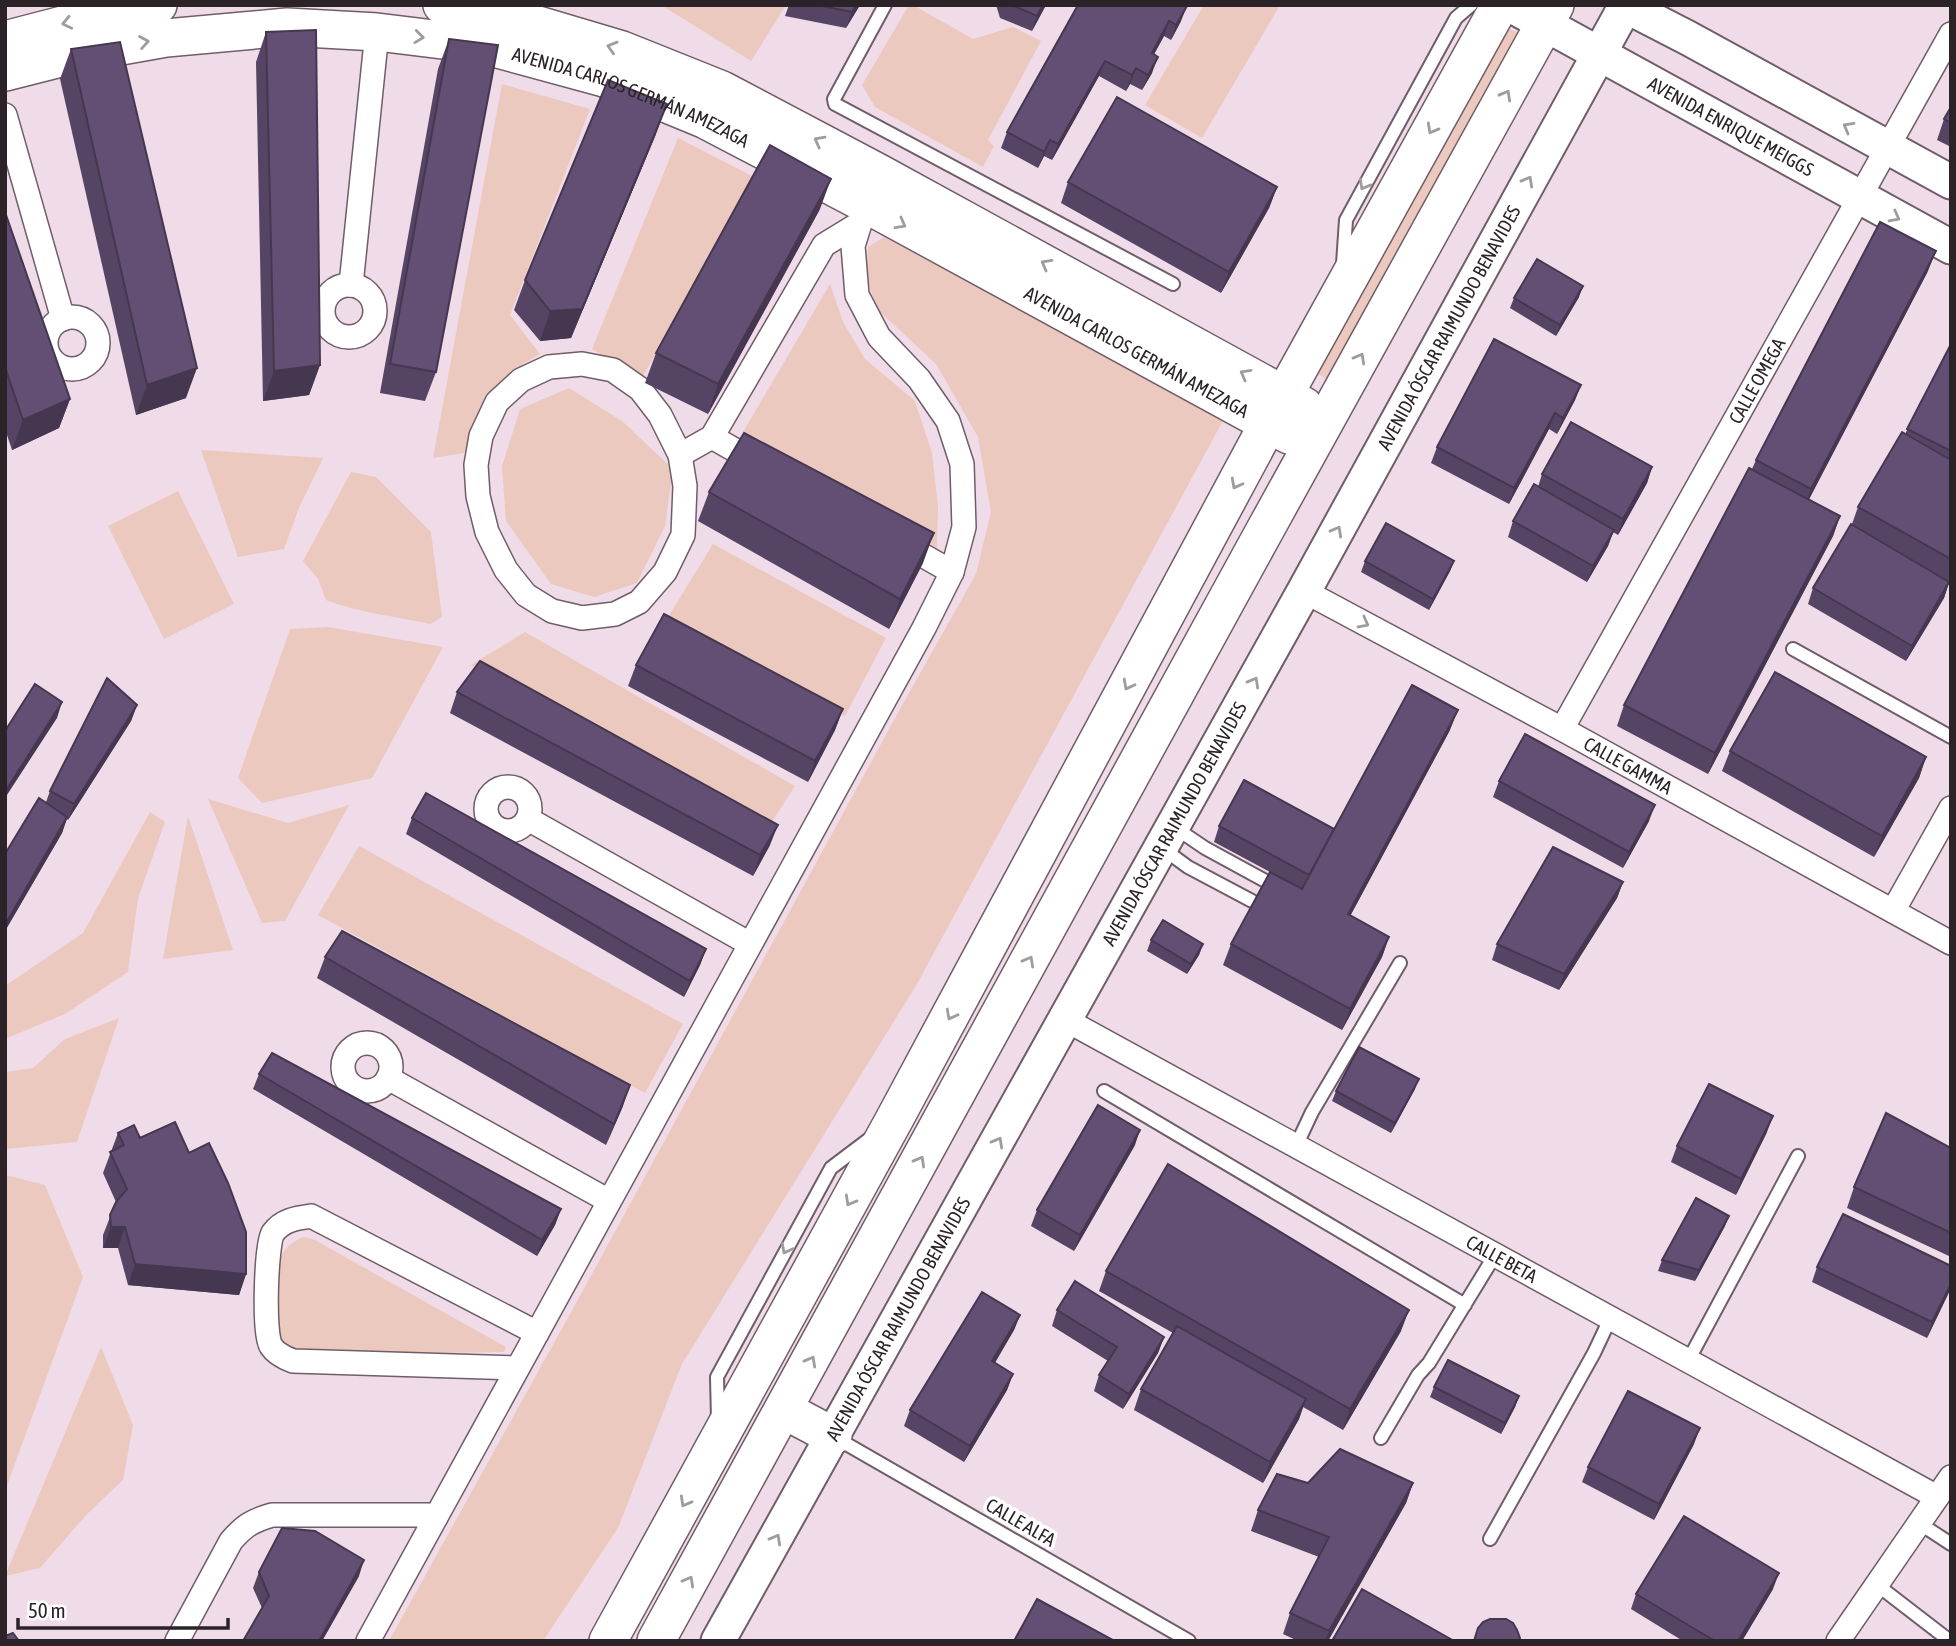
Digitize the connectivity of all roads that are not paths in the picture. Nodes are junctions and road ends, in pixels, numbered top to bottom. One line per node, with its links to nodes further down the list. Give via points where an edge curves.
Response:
1 (158, 5): 11 (main road, one-way to 11)
2 (442, 5): 24 (main road, AVENIDA CARLOS GERMÁN AMEZAGA, one-way to 2, via 879,173 722,90 622,50 501,14)
3 (885, 5): 20 (lane, via 835,104)
4 (1471, 5): 22 (lane, one-way to 22, via 1456,18 1346,219)
5 (1500, 5): 22 (main road, one-way to 22)
6 (1510, 5): 8 (main road, AVENIDA ENRIQUE MEIGGS)
7 (1625, 6): 12 (main road, AVENIDA ÓSCAR RAIMUNDO BENAVIDES); 15 (main road, one-way to 7)
8 (1550, 15): 12 (main road, AVENIDA ENRIQUE MEIGGS); 25 (main road, one-way to 8)
9 (377, 32): 13 (main road, AVENIDA CARLOS GERMÁN AMEZAGA, one-way to 9, via 76,54 181,37 286,27); 18 (main road, AVENIDA CARLOS GERMÁN AMEZAGA, one-way to 18, via 482,45 604,78 706,120); 21 (street)
10 (1951, 34): 15 (street, CALLE OMEGA)
11 (5, 40)
12 (1599, 54): 17 (main road, AVENIDA ENRIQUE MEIGGS); 31 (main road, AVENIDA ÓSCAR RAIMUNDO BENAVIDES, one-way to 12)
13 (5, 72)
14 (5, 115): 23 (street)
15 (1887, 149): 16 (main road); 17 (street, CALLE OMEGA)
16 (1951, 182)
17 (1860, 198): 19 (main road, AVENIDA ENRIQUE MEIGGS, one-way to 19); 33 (street, CALLE OMEGA)
18 (863, 214): 24 (main road, AVENIDA CARLOS GERMÁN AMEZAGA, one-way to 24); 26 (street, via 824,245); 30 (street, via 853,246 857,295 879,337 919,379 948,421 962,464 964,527)
19 (1951, 247)
20 (1173, 284)
21 (351, 285)
22 (1342, 291): 24 (main road)
23 (63, 319)
24 (1277, 410): 25 (main road, AVENIDA CARLOS GERMÁN AMEZAGA); 68 (main road, one-way to 68)
25 (1319, 432): 56 (main road, one-way to 25)
26 (712, 437): 27 (street); 28 (street)
27 (680, 455): 27 (street, via 685,486 683,535 665,572 639,602 615,614 582,618 552,611 526,595 506,570 487,532 476,465 481,436 497,402 522,380 549,367 582,364 613,370 639,389 660,415)
28 (784, 478)
29 (880, 532): 30 (street)
30 (952, 572): 42 (street)
31 (1304, 591): 33 (street, CALLE GAMMA, one-way to 33); 37 (main road, AVENIDA ÓSCAR RAIMUNDO BENAVIDES, one-way to 31)
32 (1793, 649): 34 (lane)
33 (1562, 729): 40 (street, CALLE GAMMA)
34 (1951, 737)
35 (1951, 808): 40 (street)
36 (528, 819): 42 (street)
37 (1167, 837): 38 (lane, via 1205,848); 39 (lane, via 1188,867); 44 (main road, AVENIDA ÓSCAR RAIMUNDO BENAVIDES)
38 (1271, 884)
39 (1252, 901)
40 (1893, 911): 41 (street, CALLE GAMMA)
41 (1951, 943)
42 (750, 944): 49 (street)
43 (1400, 963): 47 (lane)
44 (1066, 1020): 47 (street, CALLE BETA); 57 (main road, AVENIDA ÓSCAR RAIMUNDO BENAVIDES, one-way to 44)
45 (388, 1078): 49 (street)
46 (1104, 1091): 51 (lane)
47 (1296, 1146): 50 (street, CALLE BETA)
48 (1798, 1156): 54 (lane)
49 (609, 1200): 53 (street)
50 (1495, 1255): 51 (lane); 52 (street, CALLE BETA)
51 (1465, 1305): 58 (lane)
52 (1610, 1319): 54 (street, CALLE BETA); 63 (lane)
53 (537, 1333): 55 (street); 55 (street, via 311,1216 281,1224 271,1235 267,1335 281,1356 293,1361)
54 (1688, 1361): 60 (street, CALLE BETA)
55 (517, 1368): 61 (street)
56 (784, 1410): 57 (main road); 69 (main road, one-way to 56)
57 (833, 1436): 70 (main road, AVENIDA ÓSCAR RAIMUNDO BENAVIDES, one-way to 57); 71 (lane, CALLE ALFA)
58 (1381, 1438)
59 (1951, 1477): 60 (street)
60 (1937, 1497): 62 (street)
61 (436, 1517): 66 (street, via 272,1515 254,1520 231,1541); 67 (street)
62 (1919, 1523): 64 (lane); 65 (street)
63 (1490, 1539)
64 (1951, 1544)
65 (1876, 1584): 72 (street); 73 (lane)
66 (177, 1641)
67 (368, 1641)
68 (608, 1641)
69 (656, 1641)
70 (718, 1641)
71 (1189, 1641)
72 (1838, 1641)
73 (1950, 1641)

